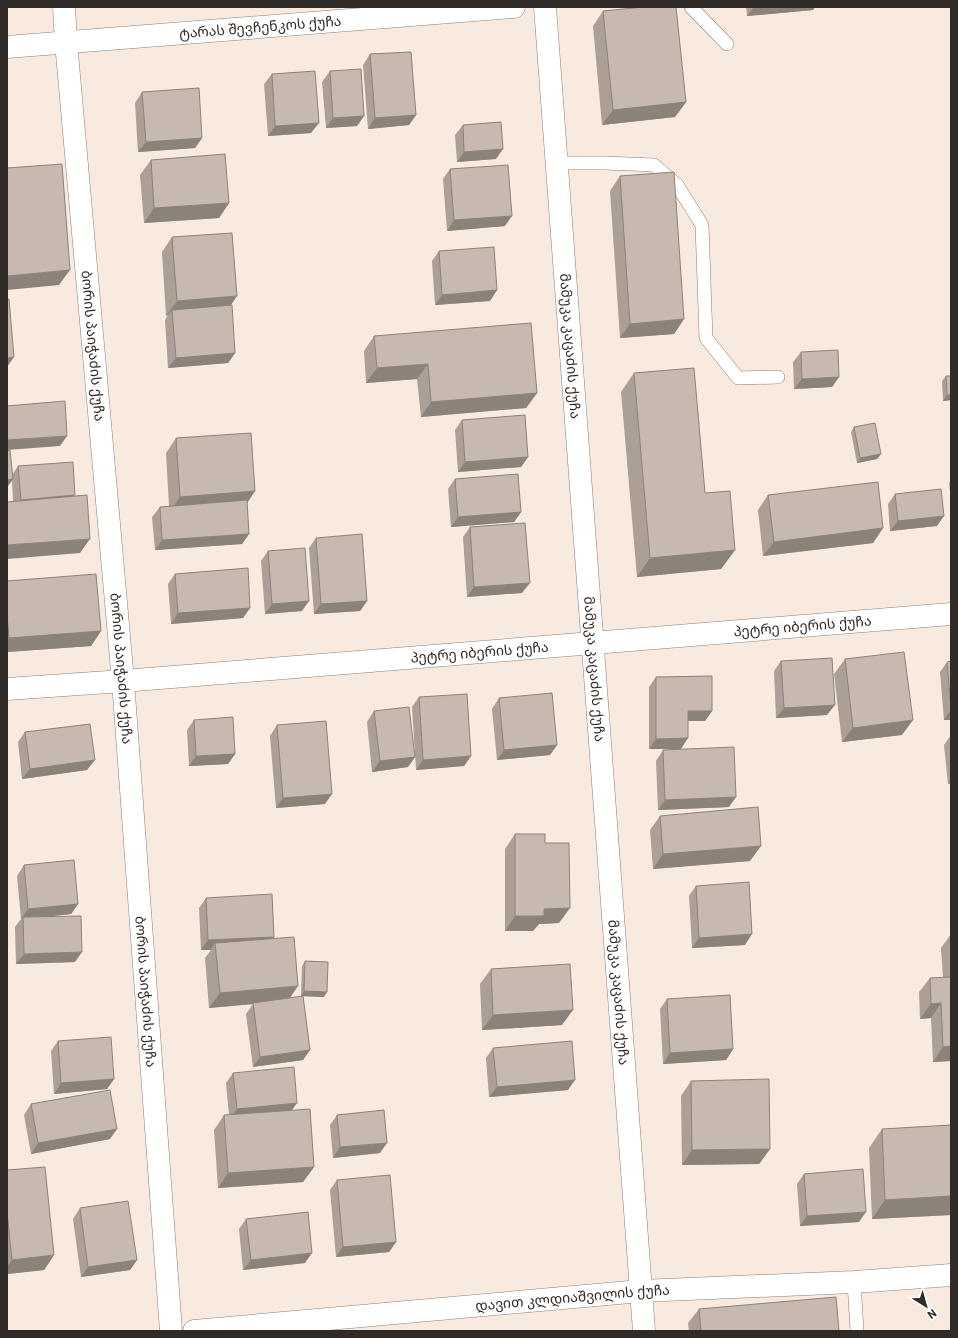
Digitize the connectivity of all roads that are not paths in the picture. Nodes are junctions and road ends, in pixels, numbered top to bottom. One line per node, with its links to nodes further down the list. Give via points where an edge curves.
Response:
1 (64, 7): 5 (street, ბორის პაიჭაძის ქუჩა)
2 (514, 7): 5 (street, ტარას შევჩენკოს ქუჩა)
3 (545, 7): 8 (street, მამუკა კაცაძის ქუჩა)
4 (692, 7): 6 (lane)
5 (66, 42): 7 (street, ტარას შევჩენკოს ქუჩა); 12 (street, ბორის პაიჭაძის ქუჩა)
6 (727, 44)
7 (7, 47)
8 (556, 163): 9 (lane, via 654,164 677,185 702,225 706,338 738,378); 11 (street, მამუკა კაცაძის ქუჩა)
9 (778, 377)
10 (951, 614): 11 (street, პეტრე იბერის ქუჩა)
11 (593, 643): 12 (street, პეტრე იბერის ქუჩა); 16 (street, მამუკა კაცაძის ქუჩა)
12 (123, 681): 13 (street, პეტრე იბერის ქუჩა); 17 (street, ბორის პაიჭაძის ქუჩა)
13 (7, 689)
14 (951, 1275): 15 (street, დავით კლდიაშვილის ქუჩა)
15 (854, 1282): 16 (street, დავით კლდიაშვილის ქუჩა); 20 (lane)
16 (641, 1291): 18 (street, დავით კლდიაშვილის ქუჩა); 19 (street, მამუკა კაცაძის ქუჩა)
17 (172, 1331)
18 (194, 1331)
19 (644, 1331)
20 (857, 1331)

